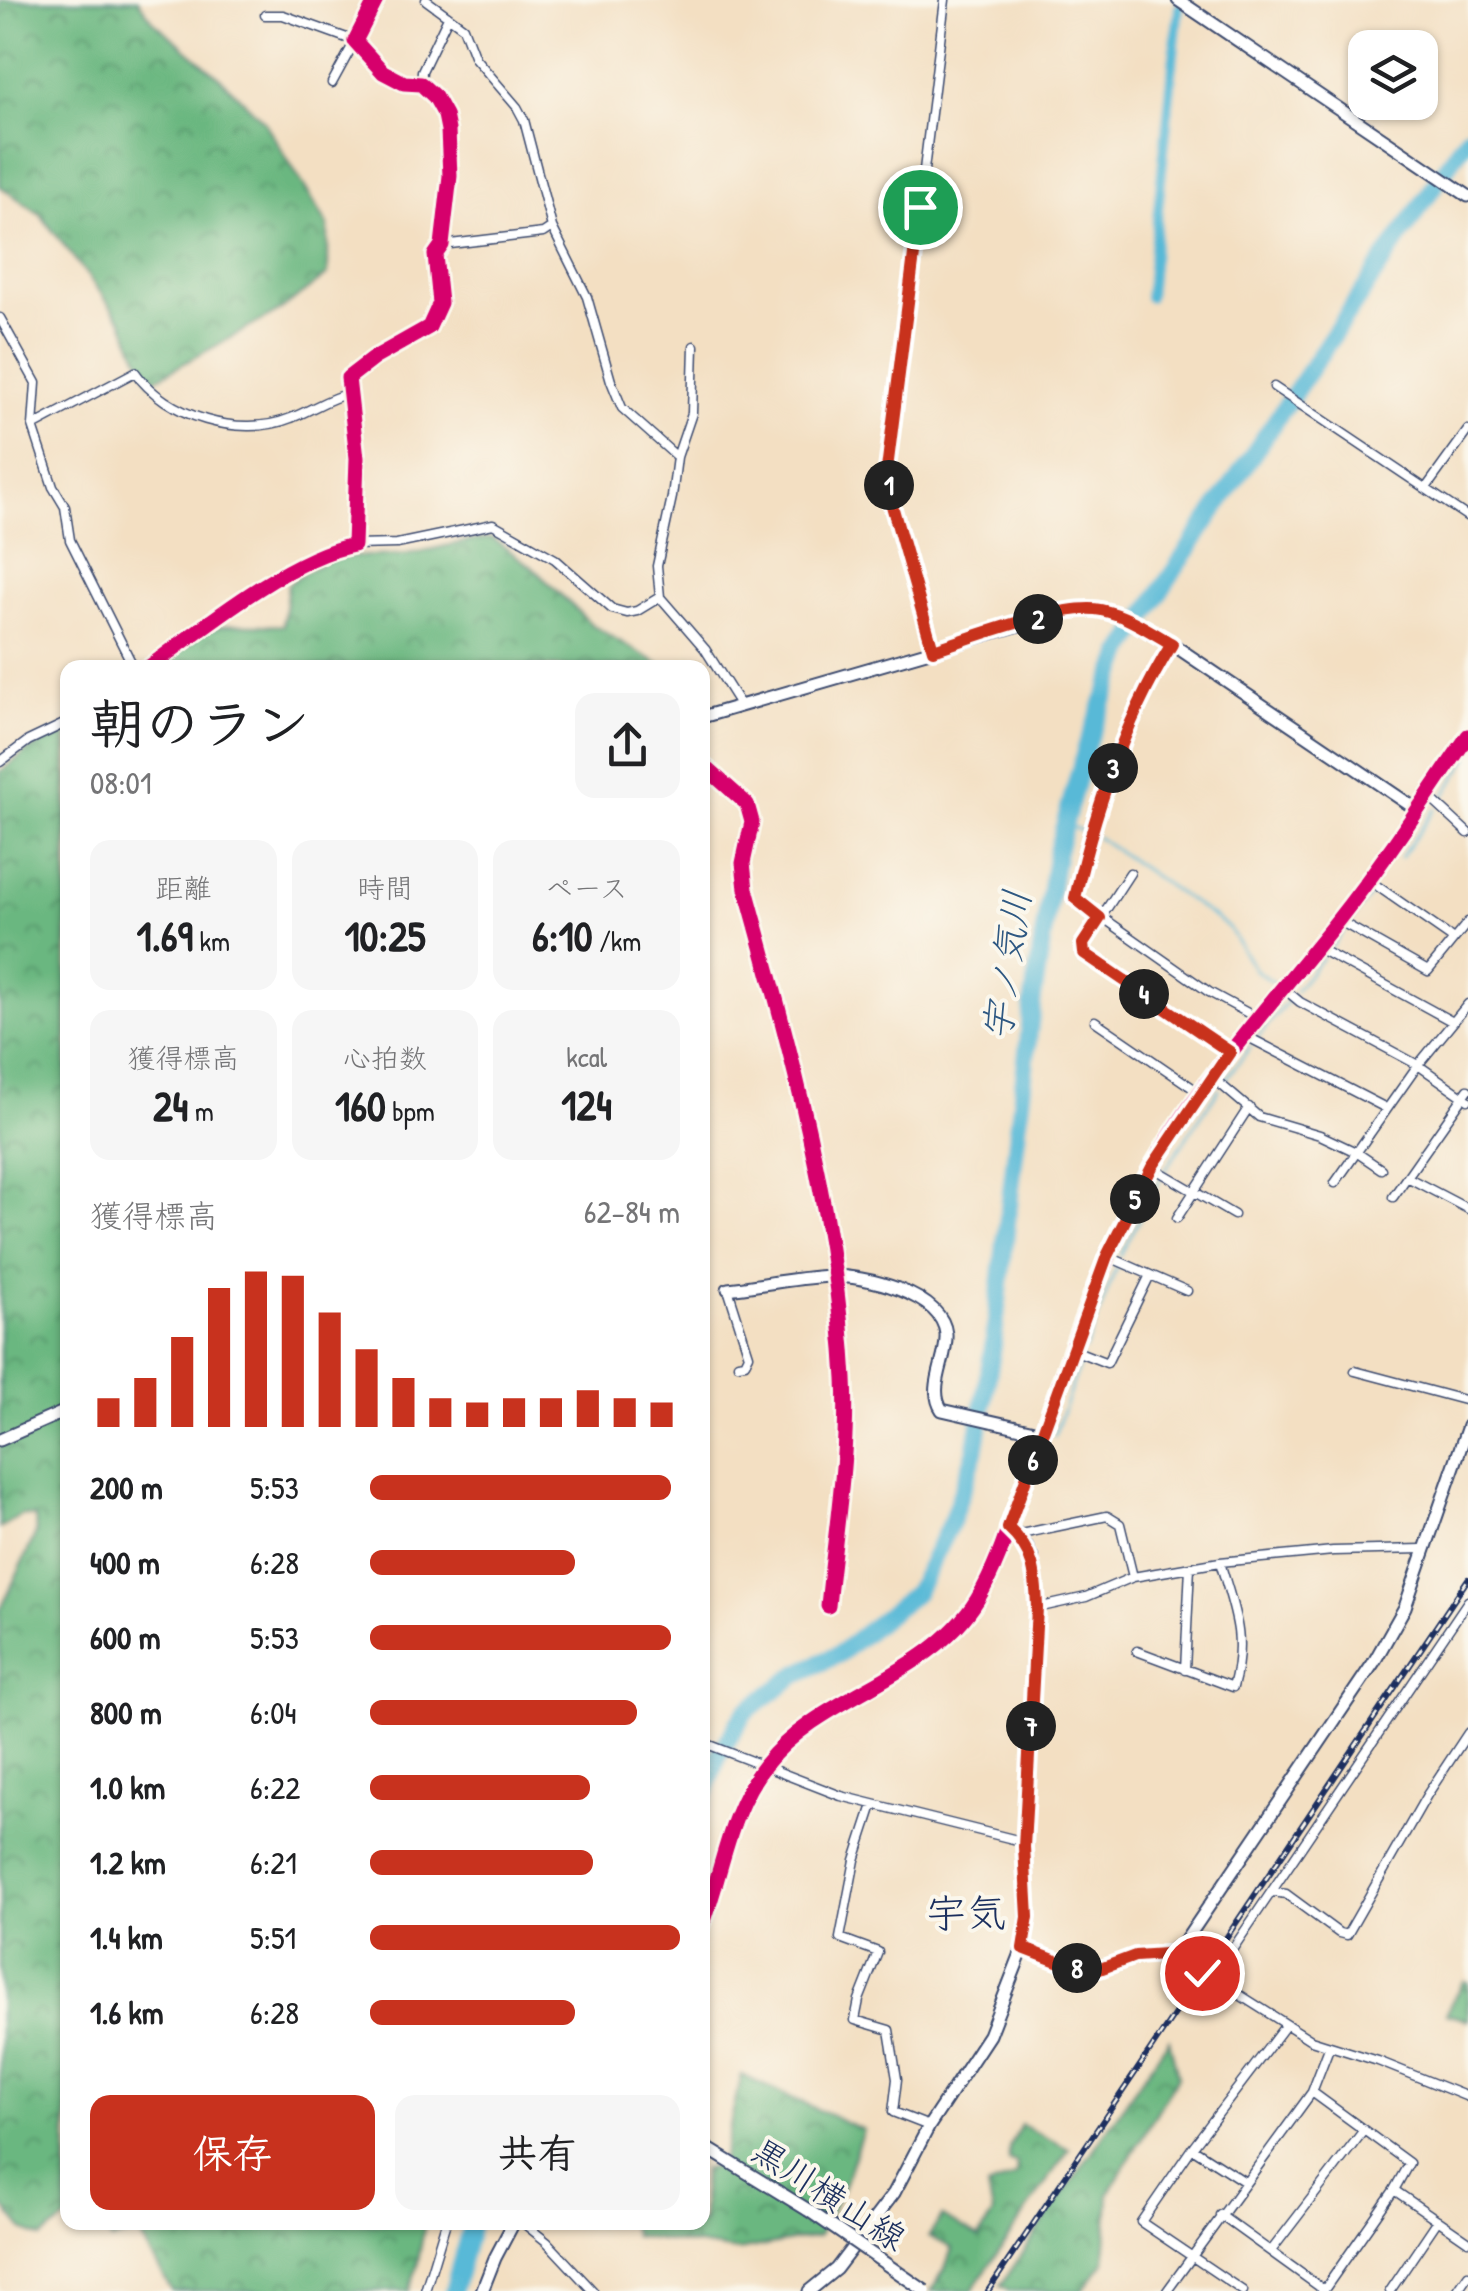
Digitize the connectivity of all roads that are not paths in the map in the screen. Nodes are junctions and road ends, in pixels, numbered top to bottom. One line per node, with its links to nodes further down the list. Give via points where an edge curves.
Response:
1 (376, 0): 8 (street)
2 (426, 0): 5 (street)
3 (946, 0): 26 (street, via 887,469)
4 (1178, 0): 11 (street)
5 (440, 3): 7 (street)
6 (265, 15): 8 (street, via 283,14)
7 (448, 17): 10 (street); 12 (street, via 518,107)
8 (356, 41): 9 (street); 10 (street, via 383,72)
9 (332, 83)
10 (421, 84): 13 (street, via 448,130)
11 (1468, 196)
12 (552, 227): 13 (street); 20 (street, via 587,297 622,408)
13 (442, 245): 17 (street, via 435,255 440,303 430,327 348,378)
14 (0, 318): 18 (street, via 36,382)
15 (694, 346): 20 (street, via 692,413)
16 (1274, 387): 21 (street)
17 (350, 393): 18 (street, via 288,420 208,424 148,390 135,372); 23 (street, via 357,458)
18 (33, 426): 27 (street, via 65,506 70,540)
19 (1468, 430): 21 (street)
20 (677, 457): 24 (street, via 657,566)
21 (1426, 488): 22 (street)
22 (1468, 517)
23 (354, 545): 24 (street, via 398,544 493,524 555,559 612,609 638,611); 28 (street, via 316,556)
24 (660, 597): 29 (street, via 705,649)
25 (1170, 643): 26 (street, via 1097,609 1068,611); 36 (street); 41 (street, via 1134,715 1089,836 1075,898)
26 (933, 650): 29 (street)
27 (130, 660)
28 (159, 660)
29 (740, 706): 30 (street)
30 (710, 715)
31 (60, 726): 33 (street)
32 (1468, 736): 35 (street)
33 (0, 762)
34 (710, 771): 38 (street, via 752,813)
35 (1427, 796): 36 (street); 37 (street)
36 (1416, 808): 40 (street)
37 (1468, 832)
38 (745, 851): 71 (street, via 746,889 815,1161)
39 (1130, 873): 41 (street)
40 (1368, 879): 42 (street); 44 (street)
41 (1100, 918): 48 (street); 52 (street, via 1084,953)
42 (1338, 920): 44 (street, via 1428,972); 45 (street)
43 (1468, 922): 44 (street)
44 (1452, 938)
45 (1315, 946): 46 (street); 50 (street)
46 (1282, 987): 48 (street); 53 (street)
47 (1468, 1004): 50 (street)
48 (1257, 1018): 51 (street)
49 (1096, 1021): 55 (street)
50 (1452, 1022): 53 (street)
51 (1244, 1034): 52 (street); 58 (street)
52 (1230, 1052): 54 (street)
53 (1418, 1064): 56 (street); 58 (street)
54 (1212, 1076): 55 (street); 57 (street)
55 (1200, 1092): 60 (street)
56 (1466, 1096): 62 (street)
57 (1249, 1107): 59 (street, via 1259,1117); 64 (street)
58 (1386, 1108): 59 (street)
59 (1356, 1152): 61 (street); 63 (street)
60 (1152, 1167): 64 (street); 69 (street)
61 (1381, 1170)
62 (1407, 1177): 65 (street); 66 (street)
63 (1335, 1183)
64 (1194, 1192): 67 (street); 68 (street)
65 (1393, 1197)
66 (1468, 1209)
67 (1234, 1215)
68 (1178, 1218)
69 (1107, 1256): 70 (street); 74 (street)
70 (1150, 1275): 73 (street); 74 (street, via 1106,1363)
71 (833, 1276): 72 (street); 80 (street, via 906,1291 940,1318 946,1338 936,1399 942,1410); 88 (street, via 846,1381)
72 (728, 1289): 75 (street, via 749,1354)
73 (1187, 1291)
74 (1071, 1349): 80 (street)
75 (738, 1364)
76 (1355, 1371): 77 (street)
77 (1468, 1401)
78 (60, 1414): 81 (street)
79 (1468, 1426): 83 (street)
80 (1043, 1433): 82 (street)
81 (0, 1440)
82 (1012, 1531): 86 (street, via 1107,1516 1120,1524); 89 (street, via 1036,1571); 94 (street, via 961,1622 906,1666 829,1709)
83 (1423, 1549): 84 (street); 100 (street, via 1405,1607 1374,1662 1184,1943)
84 (1220, 1562): 85 (street); 91 (street, via 1241,1638 1233,1687)
85 (1190, 1567): 86 (street); 91 (street)
86 (1133, 1577): 89 (street)
87 (1468, 1601): 97 (street)
88 (828, 1606)
89 (1037, 1608): 96 (street)
90 (1137, 1652): 91 (street)
91 (1185, 1670)
92 (1468, 1734): 97 (street, via 1347,1935)
93 (710, 1744): 94 (street)
94 (764, 1765): 95 (street); 98 (street, via 736,1820)
95 (873, 1805): 96 (street); 106 (street, via 840,1938 878,1952 855,2020 889,2030 897,2079 893,2112)
96 (1025, 1842): 99 (street)
97 (1273, 1892): 101 (street)
98 (710, 1901)
99 (1023, 1948): 100 (street, via 1080,1970); 106 (street, via 989,2036)
100 (1165, 1954): 101 (street)
101 (1213, 1978): 102 (street)
102 (1285, 2026): 103 (street); 108 (street)
103 (1328, 2048): 104 (street); 105 (street)
104 (1312, 2092): 107 (street); 110 (street)
105 (1468, 2098)
106 (929, 2126): 124 (street, via 894,2192 836,2269)
107 (1364, 2130): 111 (street, via 1409,2163); 118 (street)
108 (1192, 2148): 110 (street); 119 (street, via 1141,2222)
109 (710, 2150): 125 (street, 黒川横山線, bridge)
110 (1244, 2182): 112 (street)
111 (1394, 2190): 113 (street); 128 (street)
112 (1220, 2215): 118 (street); 119 (street)
113 (1438, 2220): 117 (street); 129 (street)
114 (444, 2230): 121 (street)
115 (510, 2230): 122 (street)
116 (532, 2230): 123 (street)
117 (1468, 2241)
118 (1271, 2251): 128 (street)
119 (1191, 2255): 126 (street); 127 (street)
120 (1468, 2275): 130 (street)
121 (425, 2291)
122 (482, 2291)
123 (592, 2291)
124 (809, 2291)
125 (924, 2291)
126 (1167, 2291)
127 (1243, 2291)
128 (1325, 2291)
129 (1390, 2291)
130 (1457, 2291)

